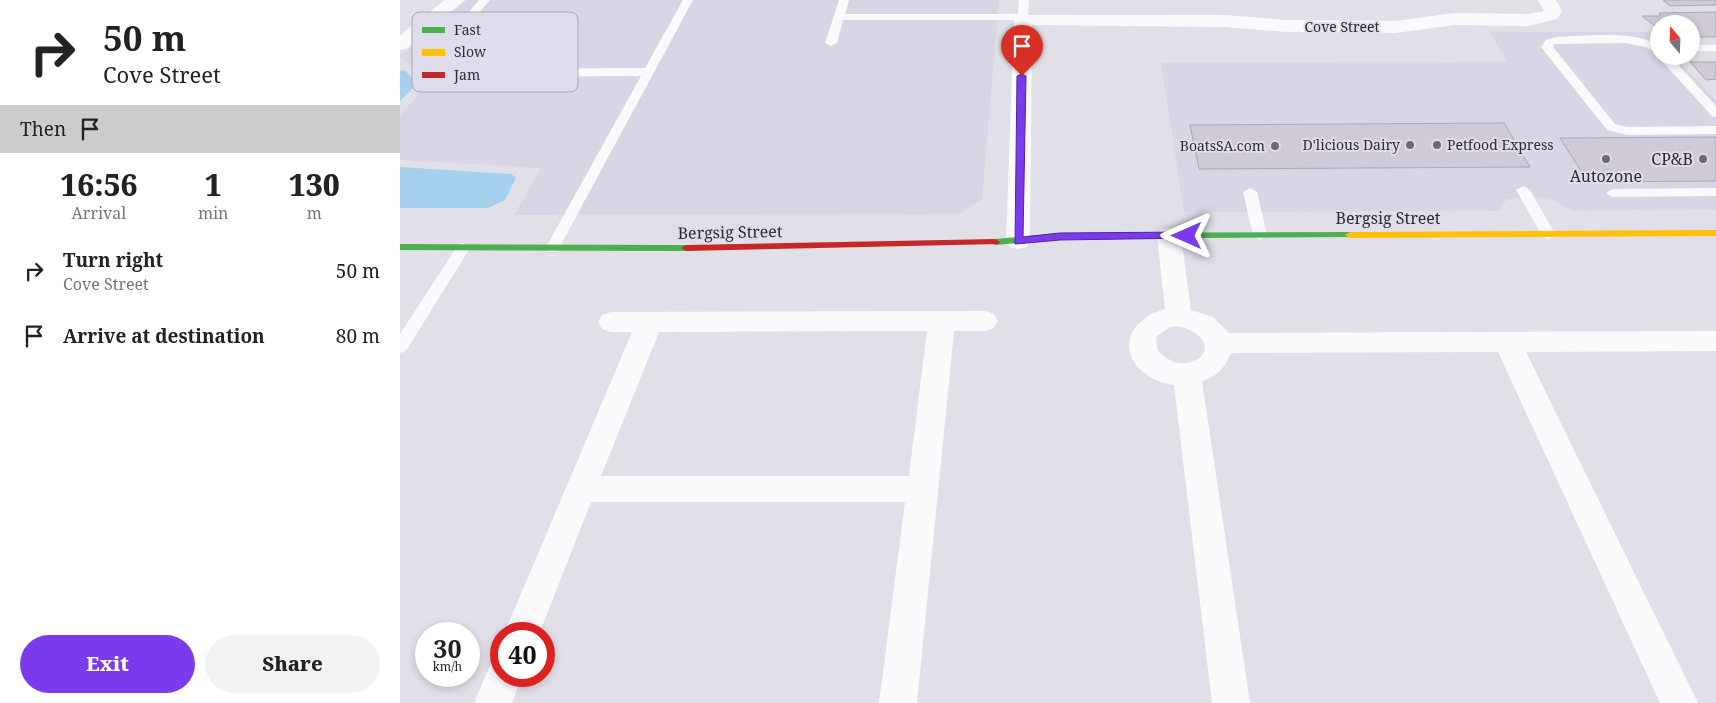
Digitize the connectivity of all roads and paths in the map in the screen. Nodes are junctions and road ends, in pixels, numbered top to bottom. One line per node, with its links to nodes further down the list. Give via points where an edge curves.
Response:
1 (456, 0): 7 (street)
2 (485, 0): 8 (lane)
3 (688, 0): 20 (lane)
4 (844, 0): 10 (lane)
5 (1116, 0): 11 (street)
6 (1547, 0): 11 (street, Cove Street, via 1553,11 1545,18 1455,19 1395,27)
7 (441, 12)
8 (475, 12)
9 (1023, 12): 10 (lane); 11 (street, Cove Street); 31 (street)
10 (839, 17): 14 (lane)
11 (1116, 19)
12 (412, 35): 13 (street)
13 (400, 44)
14 (831, 44)
15 (1650, 45): 22 (lane, via 1634,40 1556,40 1547,47 1610,127 1626,131)
16 (1700, 48): 17 (lane)
17 (1716, 48)
18 (1671, 65): 21 (lane)
19 (578, 72): 20 (lane)
20 (648, 72): 35 (lane)
21 (1716, 113)
22 (1716, 130)
23 (1523, 190): 29 (lane)
24 (1250, 192): 30 (lane)
25 (1716, 192): 26 (lane)
26 (1613, 193)
27 (907, 232): 31 (street, Bergsig Street)
28 (1716, 232): 29 (street, Bergsig Street)
29 (1548, 234): 30 (street, Bergsig Street)
30 (1260, 235): 32 (street, Bergsig Street)
31 (1018, 236): 32 (street, Bergsig Street); 35 (street, Bergsig Street, via 757,248)
32 (1169, 236): 36 (street)
33 (400, 247): 34 (street, Bergsig Street)
34 (462, 248): 35 (street, Bergsig Street); 44 (lane)
35 (552, 249)
36 (1180, 316): 43 (street, via 1210,328); 45 (street, via 1160,319 1152,324 1143,337 1142,345 1144,353 1157,366)
37 (942, 321): 38 (street); 40 (street); 47 (street)
38 (985, 321)
39 (611, 322): 40 (street)
40 (649, 322): 46 (street)
41 (1716, 341): 42 (street)
42 (1507, 342): 43 (street); 53 (street)
43 (1220, 343): 45 (street, via 1218,358 1213,364)
44 (400, 347)
45 (1187, 374): 52 (street)
46 (580, 490): 47 (street); 48 (street)
47 (923, 490): 51 (street)
48 (526, 622)
49 (500, 687): 50 (street)
50 (493, 703)
51 (898, 703)
52 (1231, 703)
53 (1678, 703)

